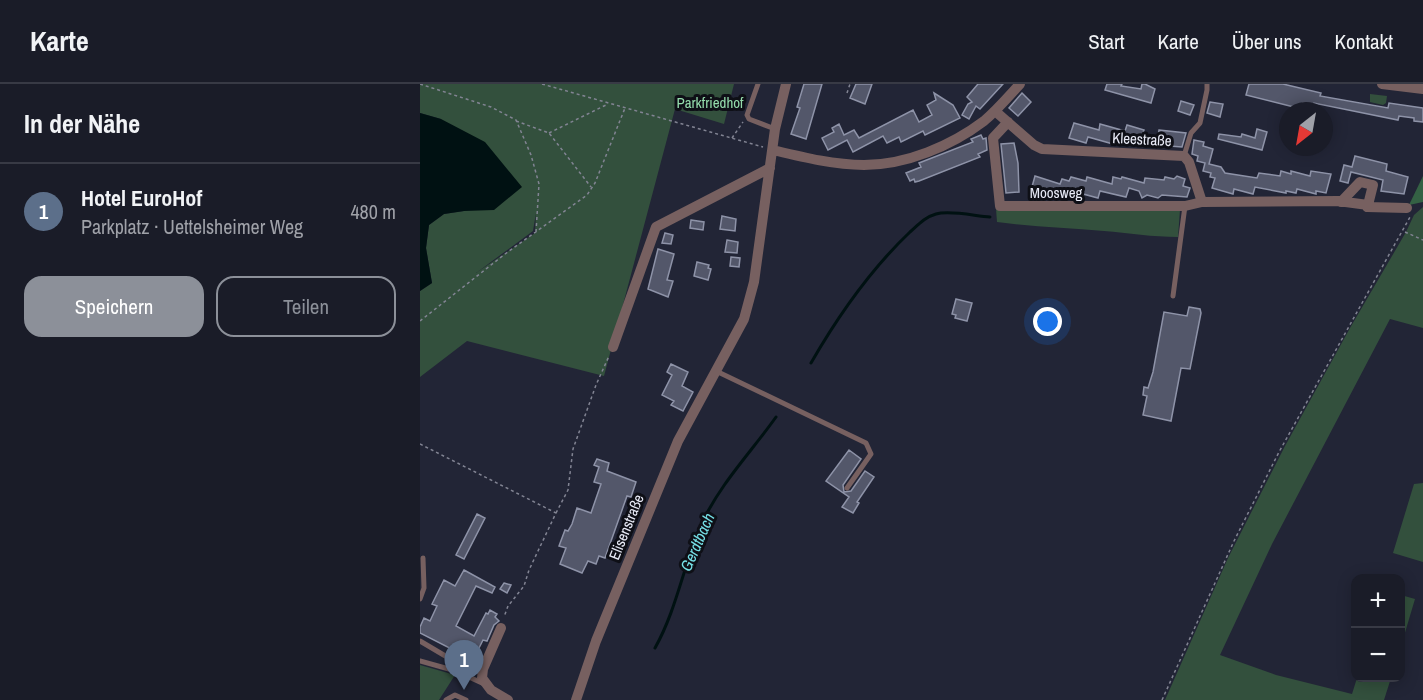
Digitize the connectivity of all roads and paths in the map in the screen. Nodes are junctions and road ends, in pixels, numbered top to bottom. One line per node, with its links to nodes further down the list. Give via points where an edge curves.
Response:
1 (420, 84): 15 (path, via 490,107)
2 (542, 84): 11 (path)
3 (758, 84): 14 (lane)
4 (786, 84): 17 (street, Elisenstraße)
5 (850, 84): 10 (path)
6 (1020, 84): 13 (street)
7 (1207, 84): 21 (lane, via 1200,123 1191,133)
8 (1382, 84): 9 (street)
9 (1422, 87)
10 (847, 93)
11 (609, 103): 12 (path); 18 (path)
12 (625, 108): 19 (path); 23 (path)
13 (995, 111): 16 (street, Kleestraße); 20 (street, via 945,144 896,162 844,164)
14 (747, 115): 17 (lane); 19 (path)
15 (516, 120): 18 (path); 30 (path, via 539,184)
16 (1008, 122): 21 (street, Kleestraße, via 1042,149); 27 (street, Moosweg, via 993,138 1000,207)
17 (775, 129): 20 (street, Elisenstraße)
18 (549, 133): 23 (path)
19 (732, 139): 20 (path)
20 (773, 150): 22 (street, Elisenstraße)
21 (1184, 156): 24 (street, Kleestraße)
22 (770, 168): 34 (street, via 656,227); 35 (street, Elisenstraße, via 748,306)
23 (592, 188): 30 (path)
24 (1202, 202): 25 (street); 27 (street, Moosweg)
25 (1341, 202): 26 (street); 26 (street, via 1360,182 1373,185)
26 (1368, 205): 28 (street)
27 (1185, 206): 32 (lane)
28 (1409, 211): 29 (path)
29 (1404, 231): 31 (path); 50 (path, via 1278,452)
30 (536, 233): 33 (path)
31 (1423, 240)
32 (1173, 296)
33 (420, 321)
34 (613, 347): 38 (path, via 573,449 568,490)
35 (716, 372): 37 (lane, via 866,444 871,454); 49 (street, Elisenstraße, via 678,441 596,641)
36 (420, 444): 38 (path)
37 (847, 488)
38 (556, 513): 41 (path, via 524,586 508,606)
39 (423, 558): 40 (lane, via 425,577)
40 (420, 599)
41 (501, 628): 44 (street)
42 (420, 641): 44 (lane, via 469,670)
43 (420, 661): 45 (lane)
44 (483, 669): 45 (street)
45 (486, 685): 48 (street)
46 (446, 700): 47 (lane, via 455,695)
47 (466, 700)
48 (508, 700)
49 (576, 700)
50 (1162, 700)

